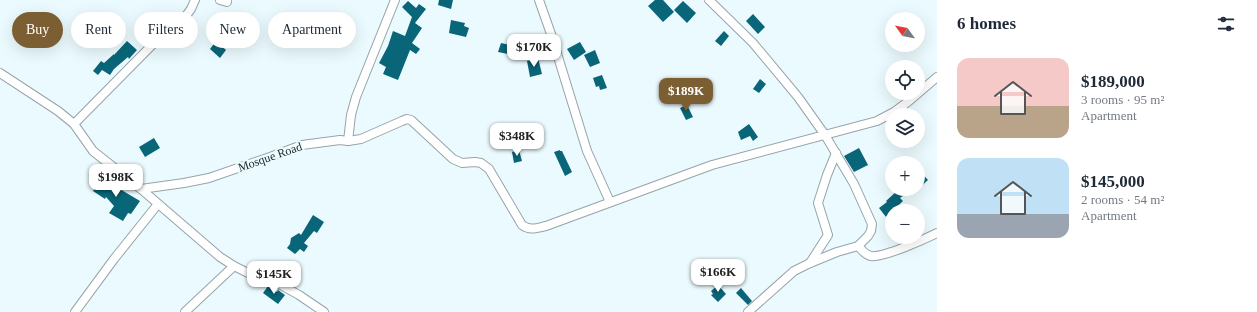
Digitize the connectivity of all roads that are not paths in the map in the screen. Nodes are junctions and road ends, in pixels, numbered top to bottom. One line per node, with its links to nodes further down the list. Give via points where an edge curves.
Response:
1 (195, 0): 7 (street, via 180,24 158,39)
2 (395, 0): 9 (street, via 356,97)
3 (539, 0): 12 (street, via 587,151)
4 (709, 0): 8 (street, via 753,43 798,97)
5 (0, 73): 7 (street)
6 (937, 77): 8 (street, via 894,112 877,121)
7 (74, 124): 11 (street, via 93,151)
8 (825, 135): 10 (street); 12 (street, via 712,165)
9 (348, 141): 11 (street, Mosque Road, via 302,145 209,178); 12 (street, Mosque Road, via 361,139 407,119 411,120 452,159 462,163 481,163 489,169 522,225 530,229 546,226)
10 (836, 153): 15 (street, via 854,184 872,224 868,236); 16 (street, via 818,204 828,235)
11 (141, 189): 13 (street)
12 (610, 202)
13 (158, 204): 17 (street); 18 (street)
14 (937, 233): 15 (street, via 922,241 878,256 866,254)
15 (858, 246): 16 (street)
16 (810, 263): 21 (street, via 794,271)
17 (234, 266): 19 (street); 20 (street, via 248,274 281,285)
18 (75, 312)
19 (185, 312)
20 (324, 312)
21 (748, 312)

